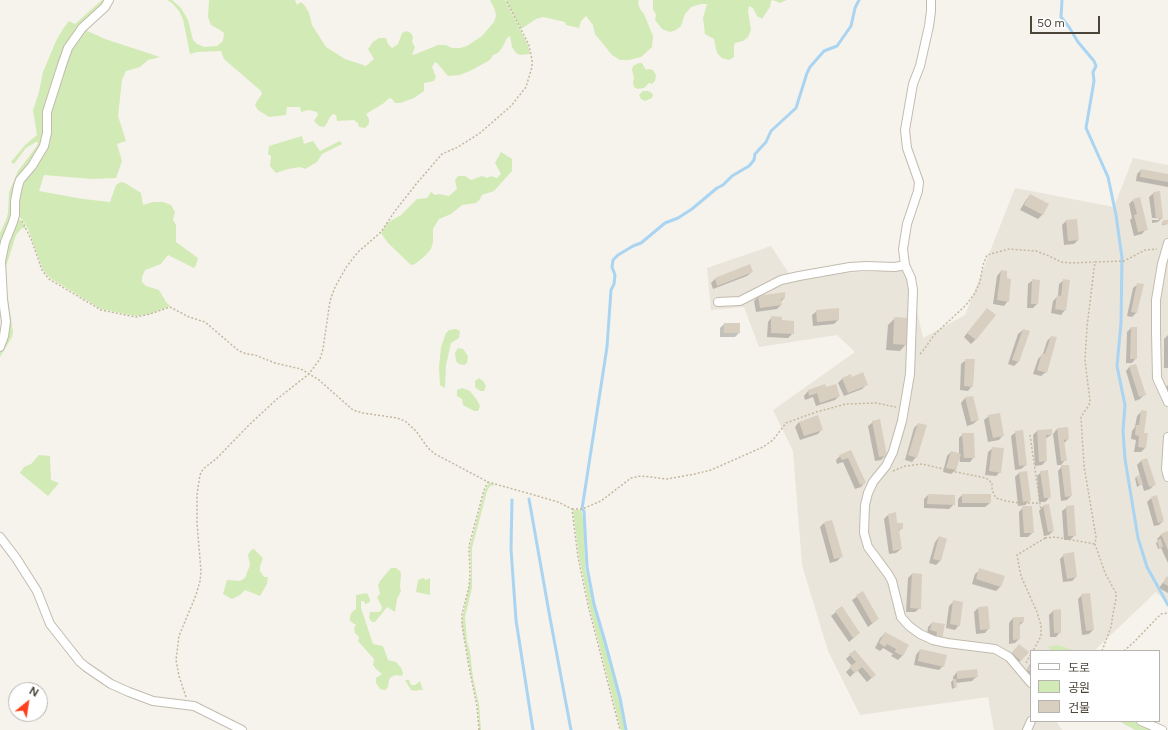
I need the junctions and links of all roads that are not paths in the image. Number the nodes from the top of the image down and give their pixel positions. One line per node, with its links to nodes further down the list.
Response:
1 (109, 0): 6 (street)
2 (930, 0): 4 (street)
3 (1167, 245): 7 (street)
4 (905, 265): 5 (street); 11 (street)
5 (718, 302)
6 (0, 347)
7 (1168, 402)
8 (1168, 438): 9 (street)
9 (1168, 477)
10 (0, 537): 13 (street)
11 (1030, 682)
12 (1144, 722): 14 (street)
13 (242, 730)
14 (1162, 730)

